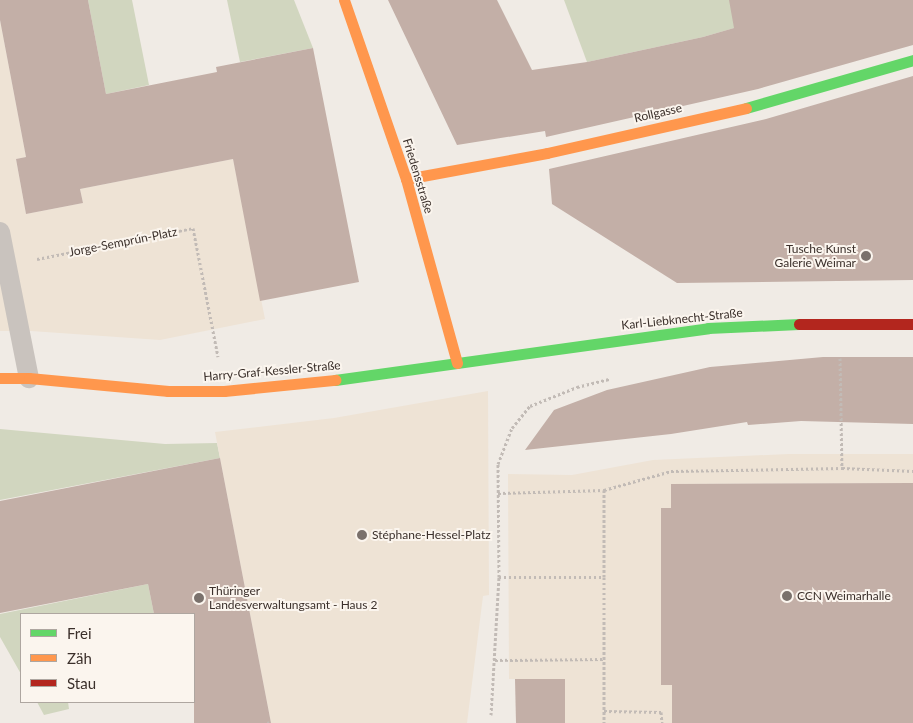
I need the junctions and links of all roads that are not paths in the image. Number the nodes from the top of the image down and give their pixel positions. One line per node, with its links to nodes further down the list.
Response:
1 (344, 0): 3 (street, Friedensstraße)
2 (913, 60): 3 (street, Rollgasse)
3 (406, 180): 6 (street, Friedensstraße)
4 (0, 232): 8 (lane)
5 (913, 324): 6 (street, Karl-Liebknecht-Straße)
6 (457, 363): 8 (street, Harry-Graf-Kessler-Straße)
7 (0, 378): 8 (street, Harry-Graf-Kessler-Straße)
8 (29, 378)

